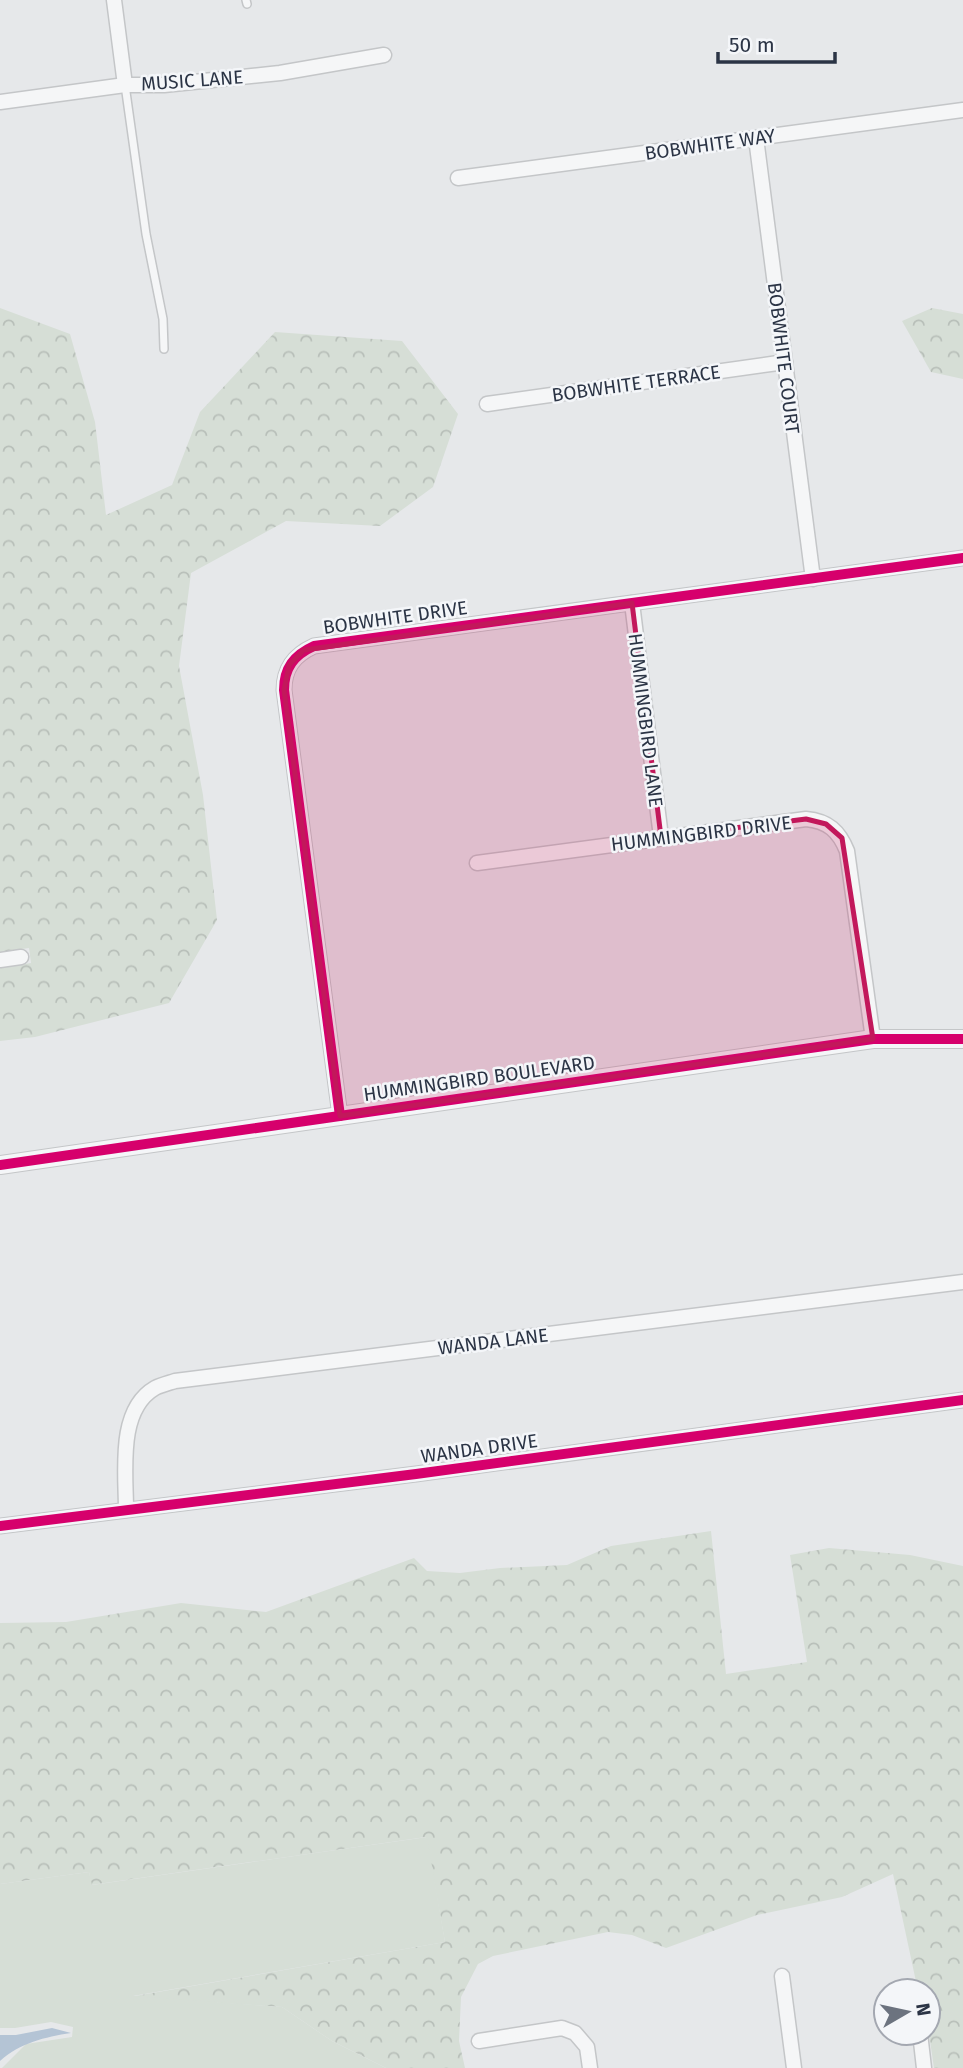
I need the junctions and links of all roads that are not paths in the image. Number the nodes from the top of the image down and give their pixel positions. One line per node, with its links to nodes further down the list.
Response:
1 (114, 0): 3 (street)
2 (384, 55): 3 (street, MUSIC LANE)
3 (125, 85): 4 (street, MUSIC LANE); 8 (lane)
4 (0, 102)
5 (963, 110): 6 (street, BOBWHITE WAY)
6 (756, 138): 7 (street, BOBWHITE WAY); 9 (street, BOBWHITE COURT)
7 (458, 178)
8 (164, 349)
9 (785, 362): 10 (street, BOBWHITE TERRACE); 12 (street, BOBWHITE COURT)
10 (486, 404)
11 (963, 558): 12 (street, BOBWHITE DRIVE)
12 (813, 579): 13 (street, BOBWHITE DRIVE)
13 (632, 603): 14 (street, HUMMINGBIRD LANE); 20 (street, BOBWHITE DRIVE)
14 (661, 837): 15 (street, HUMMINGBIRD DRIVE); 18 (street, HUMMINGBIRD DRIVE)
15 (477, 863)
16 (21, 957): 17 (street)
17 (0, 960)
18 (873, 1039): 19 (street, HUMMINGBIRD BOULEVARD); 20 (street, HUMMINGBIRD BOULEVARD)
19 (963, 1039)
20 (340, 1116): 21 (street, HUMMINGBIRD BOULEVARD)
21 (0, 1165)
22 (963, 1282): 24 (street, WANDA LANE)
23 (963, 1400): 24 (street, WANDA DRIVE)
24 (126, 1510): 25 (street, WANDA DRIVE)
25 (0, 1526)
26 (782, 1976): 30 (street)
27 (479, 2041): 29 (street)
28 (922, 2047): 31 (street)
29 (590, 2068)
30 (794, 2068)
31 (924, 2068)

